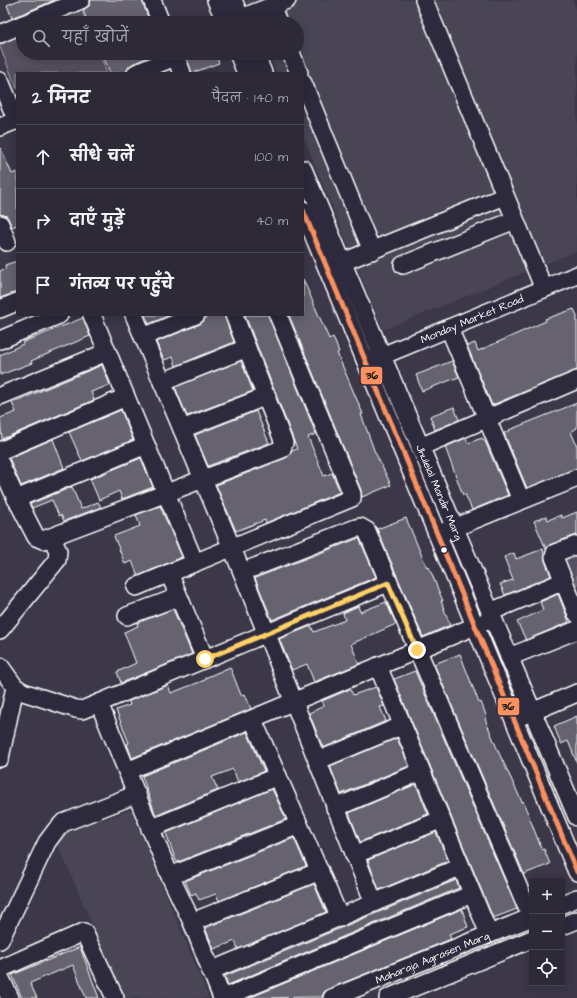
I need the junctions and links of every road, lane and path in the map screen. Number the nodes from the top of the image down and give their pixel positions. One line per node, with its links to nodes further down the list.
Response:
1 (81, 0): 7 (street)
2 (152, 0): 8 (street)
3 (216, 0): 9 (street)
4 (233, 0): 10 (street)
5 (424, 0): 31 (street)
6 (279, 3): 11 (street); 12 (street)
7 (43, 16)
8 (158, 16)
9 (231, 16)
10 (235, 16)
11 (248, 16)
12 (278, 16)
13 (16, 27): 14 (street)
14 (0, 34)
15 (163, 60): 20 (street)
16 (176, 60): 21 (street)
17 (241, 60): 22 (street)
18 (258, 60): 23 (street)
19 (294, 60): 24 (street)
20 (138, 72)
21 (182, 72)
22 (246, 72)
23 (263, 72)
24 (299, 72)
25 (0, 80): 27 (street)
26 (304, 85): 36 (street)
27 (16, 119)
28 (16, 121): 29 (street)
29 (0, 127)
30 (304, 171): 37 (street, Jhulelal Mandir Marg)
31 (505, 196): 33 (street); 36 (street)
32 (304, 212): 54 (street, Jhulelal Mandir Marg)
33 (515, 220): 38 (street); 40 (street)
34 (0, 224): 35 (street)
35 (8, 242)
36 (372, 251): 37 (street)
37 (343, 262): 54 (street, Jhulelal Mandir Marg)
38 (403, 265)
39 (577, 275): 40 (street, Monday Market Road)
40 (544, 289): 49 (street, Monday Market Road)
41 (16, 302): 42 (street)
42 (0, 309)
43 (57, 316): 51 (street)
44 (92, 316): 53 (street)
45 (134, 316): 50 (street)
46 (194, 316): 50 (street)
47 (234, 316): 52 (street)
48 (278, 316): 75 (street)
49 (449, 328): 54 (street, Monday Market Road); 60 (street)
50 (143, 337): 56 (street)
51 (0, 340)
52 (247, 348): 56 (street); 58 (street)
53 (107, 352): 57 (street); 59 (street)
54 (374, 358): 63 (street, Jhulelal Mandir Marg); 72 (street, Jhulelal Mandir Marg)
55 (577, 380): 60 (street)
56 (162, 382): 61 (street)
57 (0, 396)
58 (267, 396): 61 (street); 67 (street)
59 (126, 397): 62 (street); 64 (street)
60 (487, 418): 63 (street); 70 (street)
61 (182, 429): 67 (street)
62 (146, 445): 68 (street); 69 (street)
63 (420, 447): 71 (street, Jhulelal Mandir Marg)
64 (0, 451)
65 (0, 463): 69 (street)
66 (577, 478): 70 (street)
67 (203, 479): 68 (street); 75 (street)
68 (166, 493): 73 (street); 76 (street)
69 (16, 499): 73 (street)
70 (522, 500): 71 (street)
71 (454, 528): 72 (street); 84 (street, Jhulelal Mandir Marg)
72 (438, 534): 86 (street, Jhulelal Mandir Marg)
73 (52, 538): 87 (street)
74 (577, 545): 79 (street)
75 (232, 548): 76 (street); 77 (street)
76 (195, 563): 78 (street)
77 (242, 572): 80 (street); 89 (street)
78 (169, 573): 81 (street); 82 (street)
79 (564, 581): 83 (street); 84 (street)
80 (388, 583): 89 (street); 90 (street)
81 (136, 587)
82 (178, 597): 85 (street); 92 (street)
83 (577, 614)
84 (491, 615): 86 (street); 91 (street, Jhulelal Mandir Marg)
85 (127, 616)
86 (476, 625): 90 (street); 100 (street, Jhulelal Mandir Marg)
87 (0, 630)
88 (577, 630): 91 (street)
89 (266, 634): 92 (street); 98 (street)
90 (417, 650): 94 (street); 124 (street)
91 (509, 657): 99 (street, Jhulelal Mandir Marg)
92 (205, 659): 97 (street)
93 (0, 666): 95 (street)
94 (378, 666): 98 (street); 102 (street)
95 (15, 687): 97 (street); 103 (street)
96 (577, 693): 99 (street)
97 (99, 703): 105 (street)
98 (293, 703): 101 (street); 104 (street)
99 (532, 712): 100 (street); 108 (street, Jhulelal Mandir Marg)
100 (515, 719): 118 (street, Jhulelal Mandir Marg)
101 (253, 720): 105 (street); 107 (street)
102 (402, 726): 104 (street); 106 (street)
103 (0, 758)
104 (317, 761): 110 (street)
105 (127, 771): 109 (street)
106 (420, 772): 110 (street); 112 (street)
107 (278, 776): 113 (street); 114 (street)
108 (572, 791): 111 (street, Jhulelal Mandir Marg)
109 (137, 794): 114 (street); 131 (street)
110 (335, 808): 115 (street)
111 (577, 817)
112 (440, 820): 115 (street); 116 (street)
113 (300, 825): 117 (street); 119 (street)
114 (150, 829): 119 (street)
115 (354, 855): 122 (street)
116 (460, 868): 120 (street); 122 (street)
117 (320, 871): 125 (street); 128 (street)
118 (577, 872)
119 (170, 876): 128 (street)
120 (472, 894): 130 (street); 140 (street)
121 (577, 898): 123 (street)
122 (374, 903): 125 (street)
123 (565, 903)
124 (530, 914)
125 (340, 918): 134 (street)
126 (529, 918): 130 (street, Maharaja Agrasen Marg)
127 (577, 920): 129 (street)
128 (192, 922): 134 (street)
129 (565, 925)
130 (489, 934): 135 (street, Maharaja Agrasen Marg)
131 (0, 940)
132 (529, 940): 137 (street, Maharaja Agrasen Marg)
133 (0, 969): 139 (street)
134 (210, 971): 140 (street)
135 (392, 974): 137 (street); 141 (street, Maharaja Agrasen Marg)
136 (0, 977): 138 (street)
137 (394, 996)
138 (10, 998)
139 (116, 998)
140 (222, 998)
141 (332, 998)

